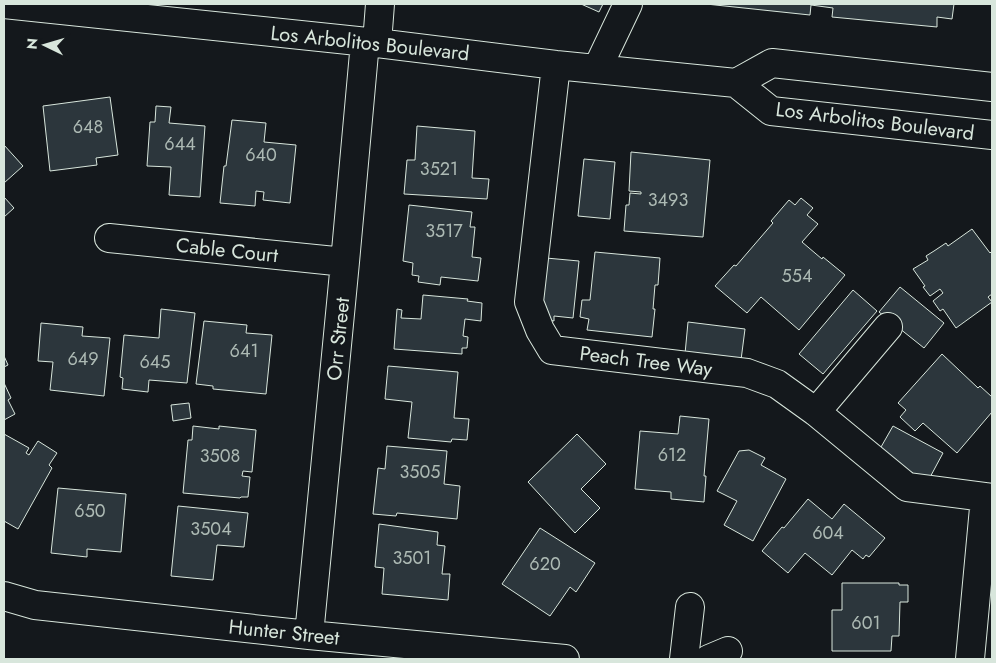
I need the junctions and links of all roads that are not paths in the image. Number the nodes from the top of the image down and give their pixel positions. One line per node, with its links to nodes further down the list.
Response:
1 (4, 4): 4 (street, Los Arbolitos Boulevard)
2 (380, 4): 4 (street, Orr Street)
3 (628, 4): 6 (street)
4 (371, 43): 5 (street, Los Arbolitos Boulevard); 11 (street, Orr Street)
5 (556, 65): 6 (street, Los Arbolitos Boulevard); 13 (street, Peach Tree Way)
6 (597, 69): 7 (street, Los Arbolitos Boulevard)
7 (736, 83): 8 (street); 9 (street, Los Arbolitos Boulevard)
8 (992, 83)
9 (992, 135)
10 (109, 238): 11 (street, Cable Court)
11 (345, 262): 17 (street, Orr Street)
12 (888, 327): 13 (street)
13 (816, 412): 14 (street, Peach Tree Way)
14 (989, 497): 20 (street)
15 (4, 596): 17 (street, Hunter Street)
16 (690, 607): 19 (street)
17 (309, 635): 18 (street, Hunter Street)
18 (565, 659)
19 (684, 659)
20 (970, 659)

